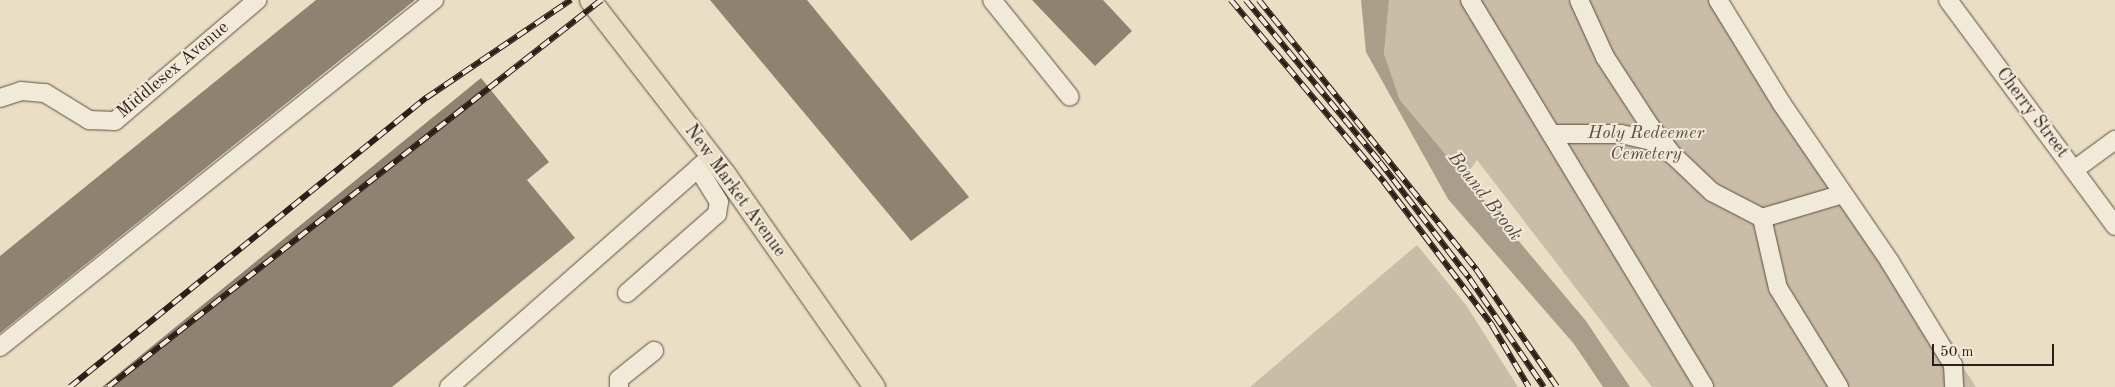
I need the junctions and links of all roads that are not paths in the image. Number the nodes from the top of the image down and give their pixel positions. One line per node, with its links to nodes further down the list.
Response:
1 (257, 0): 10 (street, Middlesex Avenue)
2 (434, 0): 20 (street)
3 (590, 0): 14 (main road, New Market Avenue)
4 (992, 0): 9 (street)
5 (1470, 0): 11 (street)
6 (1579, 0): 13 (street)
7 (1718, 0): 16 (street)
8 (1948, 0): 15 (street, Cherry Street)
9 (1070, 97)
10 (0, 98)
11 (1551, 134): 13 (street); 25 (street)
12 (2115, 140): 15 (street)
13 (1665, 144): 17 (street)
14 (705, 162): 19 (street); 22 (street); 24 (main road, New Market Avenue)
15 (2074, 170): 18 (street, Cherry Street)
16 (1843, 194): 17 (street); 27 (street)
17 (1762, 218): 26 (street)
18 (2115, 226)
19 (627, 293)
20 (0, 347)
21 (654, 351): 23 (street)
22 (449, 387)
23 (619, 387)
24 (874, 387)
25 (1704, 387)
26 (1839, 387)
27 (1954, 387)

